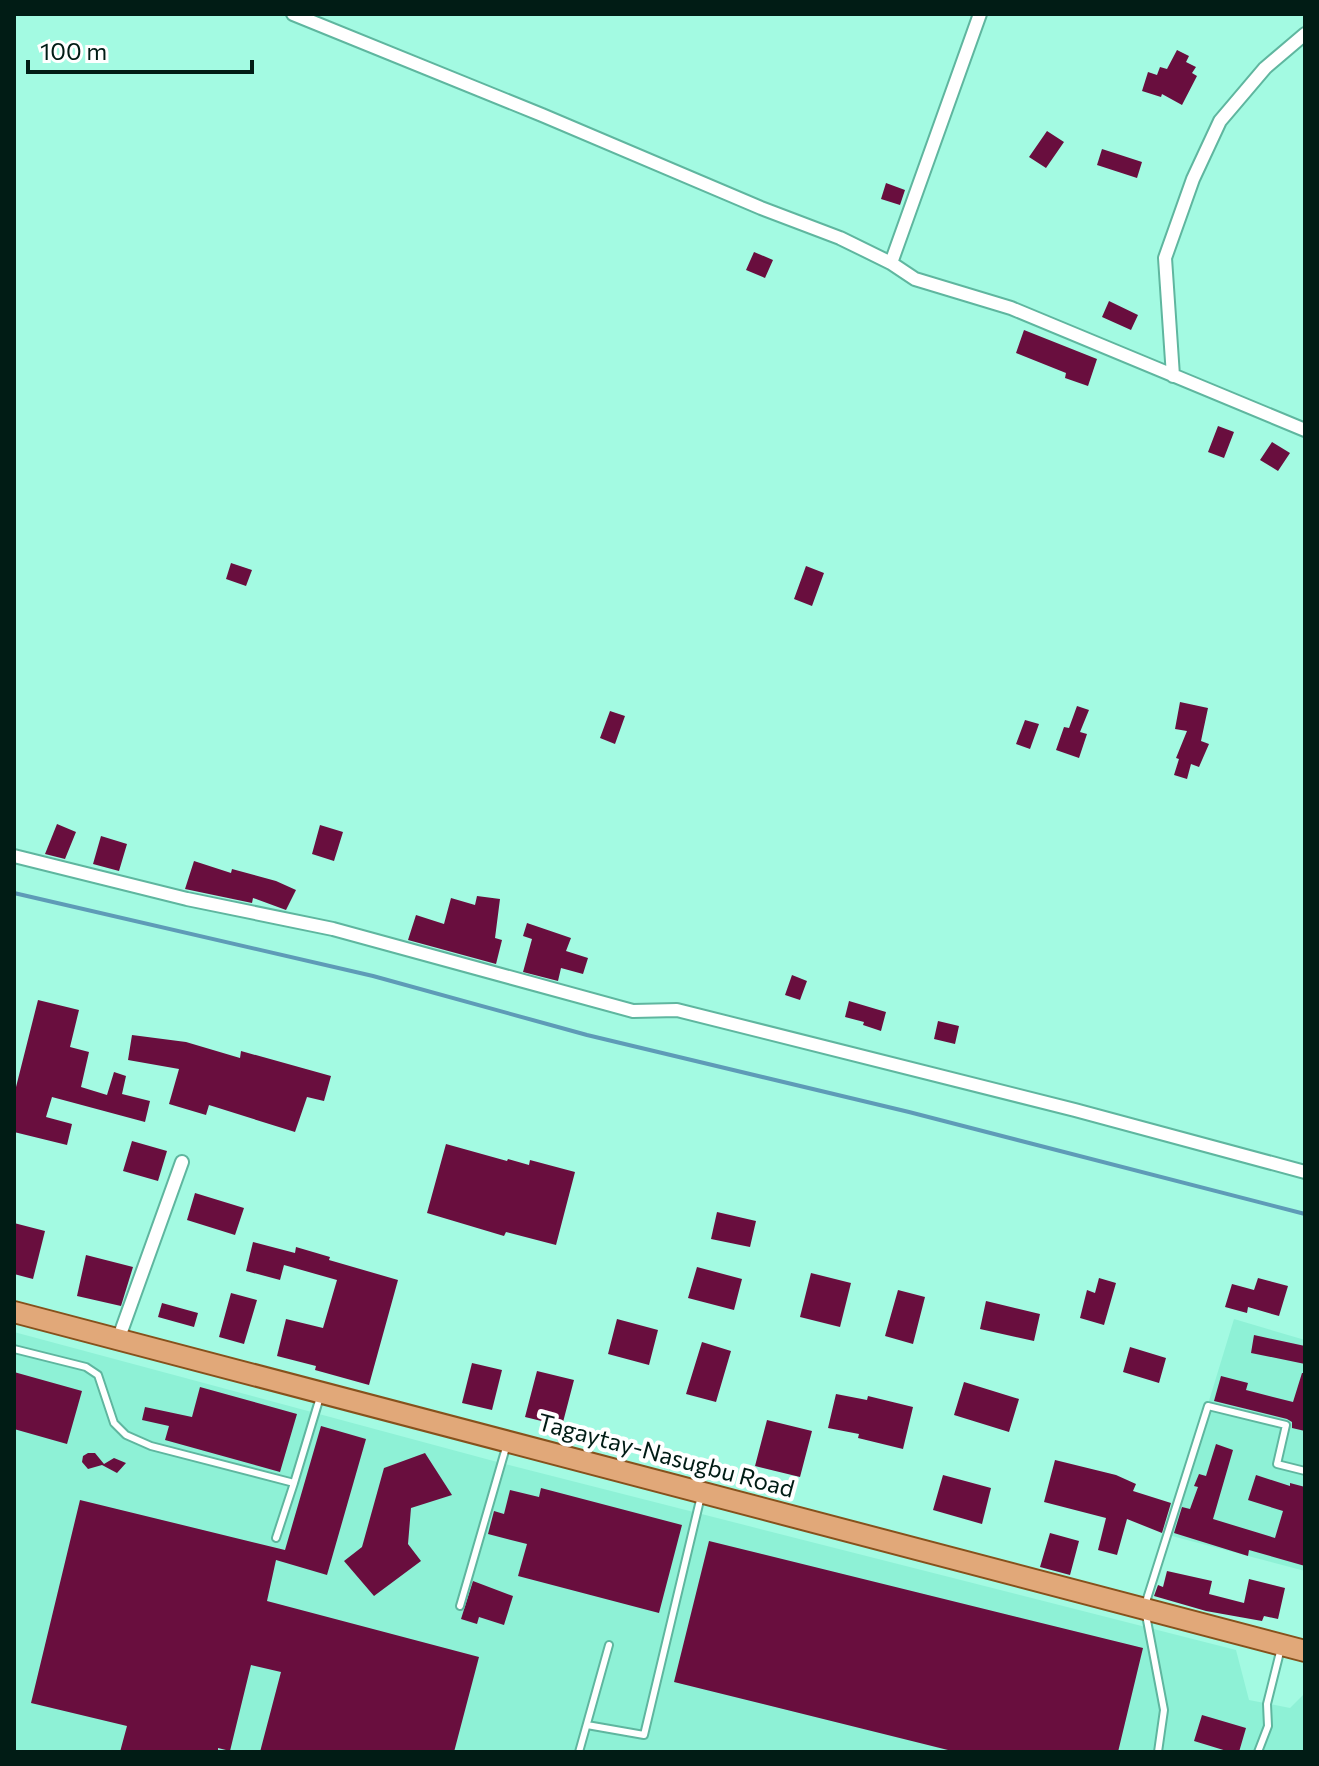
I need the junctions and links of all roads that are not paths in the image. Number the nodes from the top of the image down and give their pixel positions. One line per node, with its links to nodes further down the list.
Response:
1 (293, 14): 4 (street)
2 (980, 14): 4 (street)
3 (1305, 34): 5 (street)
4 (891, 263): 5 (street)
5 (1173, 376): 6 (street)
6 (1305, 430)
7 (14, 856): 9 (street)
8 (182, 1162): 11 (street)
9 (1305, 1172)
10 (14, 1312): 11 (main road, Tagaytay-Nasugbu Road)
11 (118, 1340): 13 (main road, Tagaytay-Nasugbu Road)
12 (14, 1349): 16 (lane)
13 (321, 1393): 14 (main road, Tagaytay-Nasugbu Road); 16 (lane)
14 (508, 1441): 17 (main road, Tagaytay-Nasugbu Road); 19 (lane)
15 (1305, 1471): 20 (lane)
16 (294, 1483): 18 (lane)
17 (701, 1492): 20 (main road, Tagaytay-Nasugbu Road); 24 (lane)
18 (276, 1538)
19 (460, 1606)
20 (1144, 1608): 22 (main road, Tagaytay-Nasugbu Road); 26 (lane)
21 (609, 1645): 24 (lane)
22 (1282, 1645): 23 (main road, Tagaytay-Nasugbu Road); 27 (lane)
23 (1305, 1651)
24 (587, 1725): 25 (lane)
25 (579, 1752)
26 (1158, 1752)
27 (1258, 1752)

